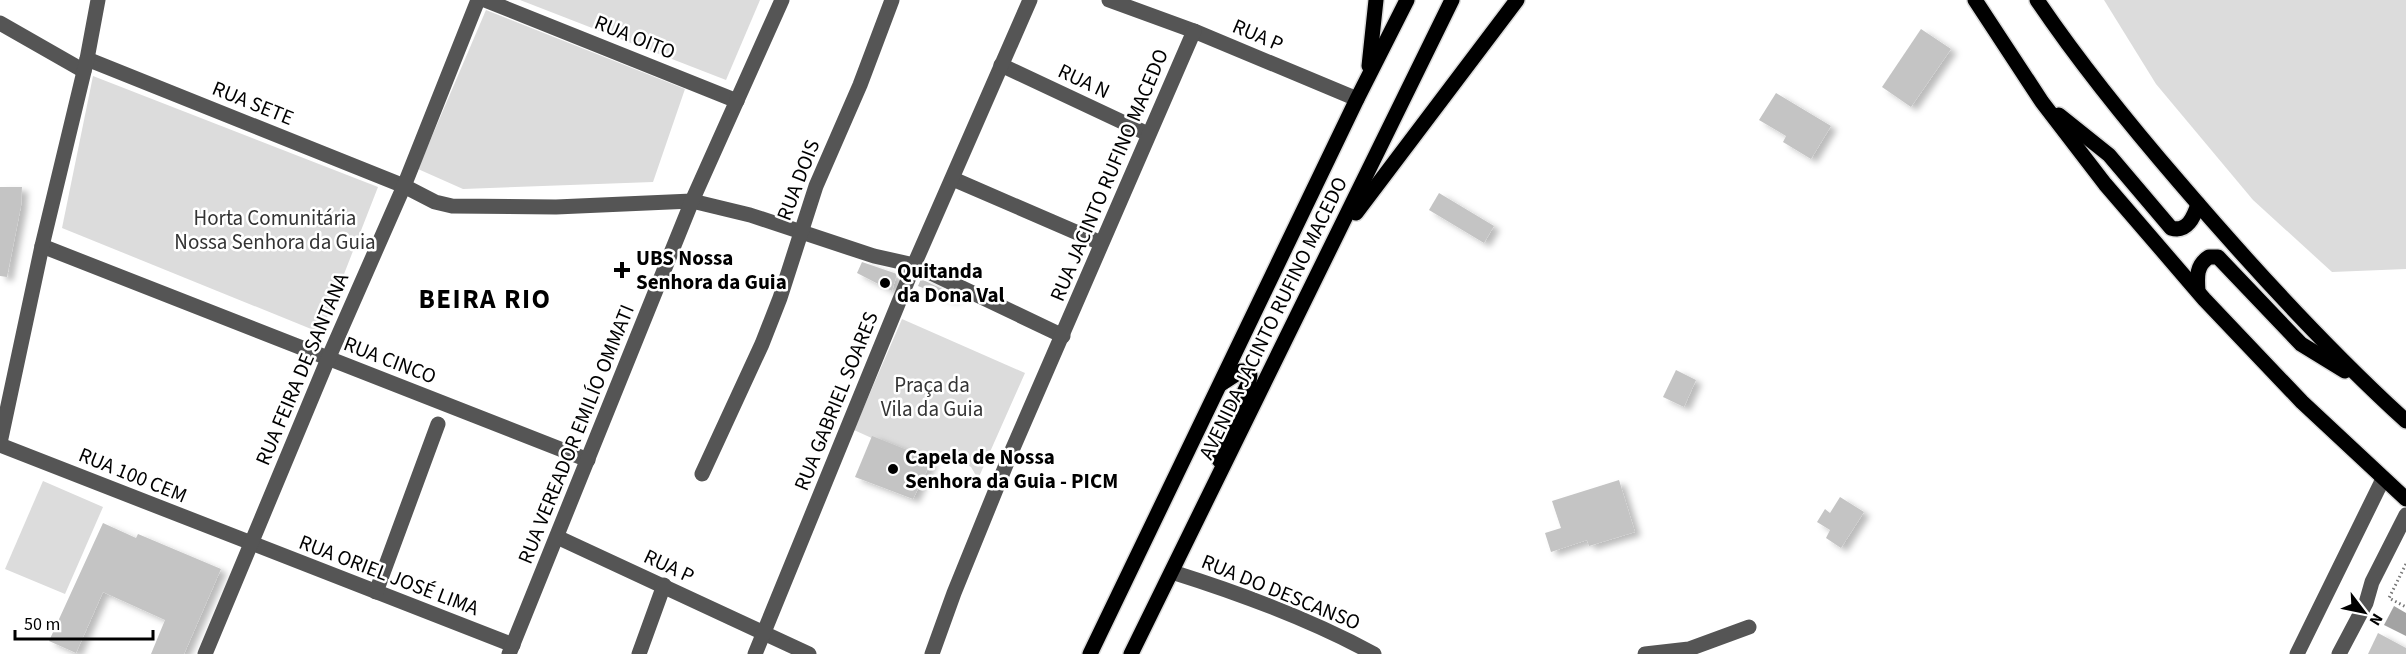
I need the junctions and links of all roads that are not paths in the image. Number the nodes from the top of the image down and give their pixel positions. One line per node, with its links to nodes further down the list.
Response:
1 (98, 0): 16 (street)
2 (478, 0): 24 (street, RUA FEIRA DE SANTANA)
3 (485, 0): 20 (street, RUA OITO)
4 (782, 0): 20 (street, RUA VEREADOR EMILÍO OMMATI)
5 (892, 0): 27 (street, RUA DOIS)
6 (1030, 0): 17 (street, RUA GABRIEL SOARES)
7 (1109, 0): 15 (street, RUA P)
8 (1376, 0): 18 (main road)
9 (1407, 0): 18 (main road, AVENIDA JACINTO RUFINO MACEDO)
10 (1452, 0): 28 (main road, AVENIDA JACINTO RUFINO MACEDO)
11 (1517, 0): 28 (main road)
12 (1973, 0): 21 (main road)
13 (2037, 0): 26 (main road)
14 (0, 23): 16 (street, RUA SETE)
15 (1194, 31): 19 (street, RUA P); 22 (street, RUA JACINTO RUFINO MACEDO)
16 (86, 65): 24 (street, RUA SETE); 30 (street)
17 (1001, 65): 22 (street, RUA N); 23 (street, RUA GABRIEL SOARES)
18 (1368, 76): 19 (main road, AVENIDA JACINTO RUFINO MACEDO)
19 (1357, 99): 36 (main road, AVENIDA JACINTO RUFINO MACEDO)
20 (737, 100): 25 (street, RUA VEREADOR EMILÍO OMMATI)
21 (2042, 102): 26 (main road); 32 (main road)
22 (1148, 134): 29 (street, RUA JACINTO RUFINO MACEDO)
23 (953, 179): 29 (street); 31 (street, RUA GABRIEL SOARES)
24 (404, 186): 25 (street, RUA JACINTO RUFINO MACEDO); 34 (street, RUA FEIRA DE SANTANA)
25 (692, 201): 27 (street, RUA JACINTO RUFINO MACEDO); 40 (street, RUA VEREADOR EMILÍO OMMATI)
26 (2198, 204): 35 (main road)
27 (800, 231): 31 (street, RUA JACINTO RUFINO MACEDO); 41 (street, RUA DOIS)
28 (1336, 239): 43 (main road, AVENIDA JACINTO RUFINO MACEDO)
29 (1101, 243): 33 (street, RUA JACINTO RUFINO MACEDO)
30 (42, 246): 34 (street, RUA CINCO); 39 (street)
31 (914, 265): 33 (street, RUA JACINTO RUFINO MACEDO); 55 (street, RUA GABRIEL SOARES)
32 (2198, 291): 35 (main road); 42 (main road)
33 (1063, 336): 61 (street, RUA JACINTO RUFINO MACEDO)
34 (328, 359): 40 (street, RUA CINCO); 48 (street, RUA FEIRA DE SANTANA)
35 (2361, 380): 37 (main road)
36 (1220, 385): 43 (main road); 52 (main road, AVENIDA JACINTO RUFINO MACEDO)
37 (2406, 421)
38 (438, 424): 51 (street)
39 (0, 444): 48 (street, RUA 100 CEM)
40 (588, 460): 47 (street, RUA VEREADOR EMILÍO OMMATI)
41 (702, 474)
42 (2383, 480): 44 (main road); 67 (street)
43 (1210, 495): 49 (main road, AVENIDA JACINTO RUFINO MACEDO)
44 (2406, 499)
45 (2406, 515): 53 (street)
46 (2406, 535): 53 (street)
47 (556, 537): 50 (street, RUA P); 56 (street, RUA VEREADOR EMILÍO OMMATI)
48 (250, 544): 51 (street, RUA ORIEL JOSÉ LIMA); 57 (street, RUA FEIRA DE SANTANA)
49 (1172, 572): 64 (main road, AVENIDA JACINTO RUFINO MACEDO); 65 (street, RUA DO DESCANSO)
50 (664, 585): 55 (street, RUA P); 58 (street)
51 (376, 592): 56 (street, RUA ORIEL JOSÉ LIMA)
52 (1120, 594): 62 (main road, AVENIDA JACINTO RUFINO MACEDO); 63 (main road)
53 (2366, 603): 68 (street)
54 (1749, 627): 66 (street)
55 (763, 635): 59 (street, RUA GABRIEL SOARES); 60 (street)
56 (511, 650)
57 (205, 654)
58 (639, 654)
59 (755, 654)
60 (809, 654)
61 (932, 654)
62 (1090, 654)
63 (1098, 654)
64 (1131, 654)
65 (1374, 654)
66 (1645, 654)
67 (2297, 654)
68 (2339, 654)

